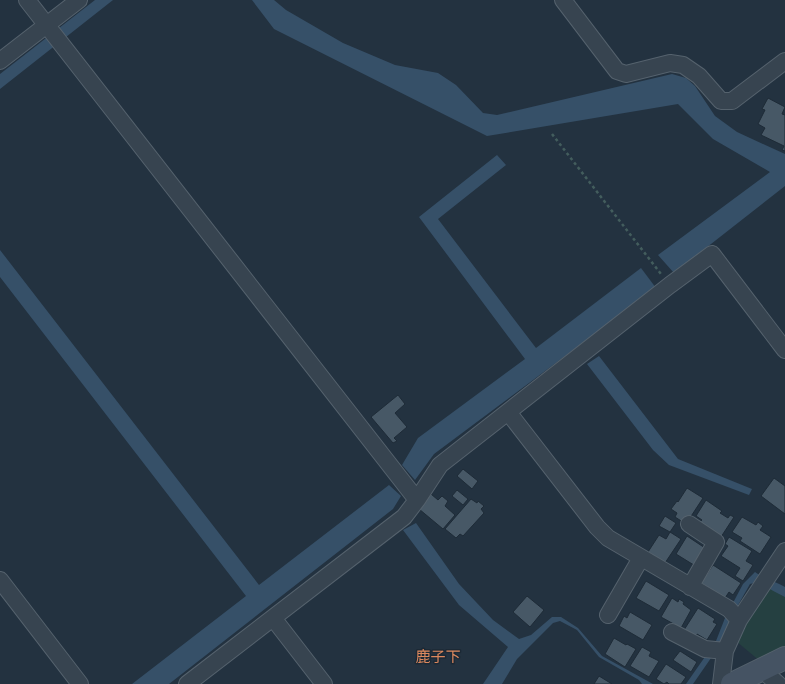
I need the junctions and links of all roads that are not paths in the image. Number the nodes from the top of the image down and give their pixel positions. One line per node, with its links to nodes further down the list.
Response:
1 (27, 0): 4 (street)
2 (79, 0): 4 (street)
3 (563, 0): 7 (street)
4 (48, 27): 5 (street); 6 (street); 10 (street)
5 (62, 45)
6 (0, 61)
7 (782, 68)
8 (785, 350): 9 (street)
9 (508, 412): 10 (street); 13 (street)
10 (417, 500): 18 (street)
11 (689, 524): 15 (street)
12 (785, 551): 17 (street)
13 (642, 558): 15 (street); 16 (street)
14 (0, 580): 23 (street)
15 (690, 587): 17 (street)
16 (608, 615)
17 (734, 615): 20 (street)
18 (273, 618): 24 (street); 25 (street)
19 (672, 632): 20 (street)
20 (717, 650): 26 (street)
21 (785, 658): 22 (main road)
22 (771, 676): 27 (main road)
23 (80, 684)
24 (187, 684)
25 (324, 684)
26 (721, 684)
27 (732, 684)

